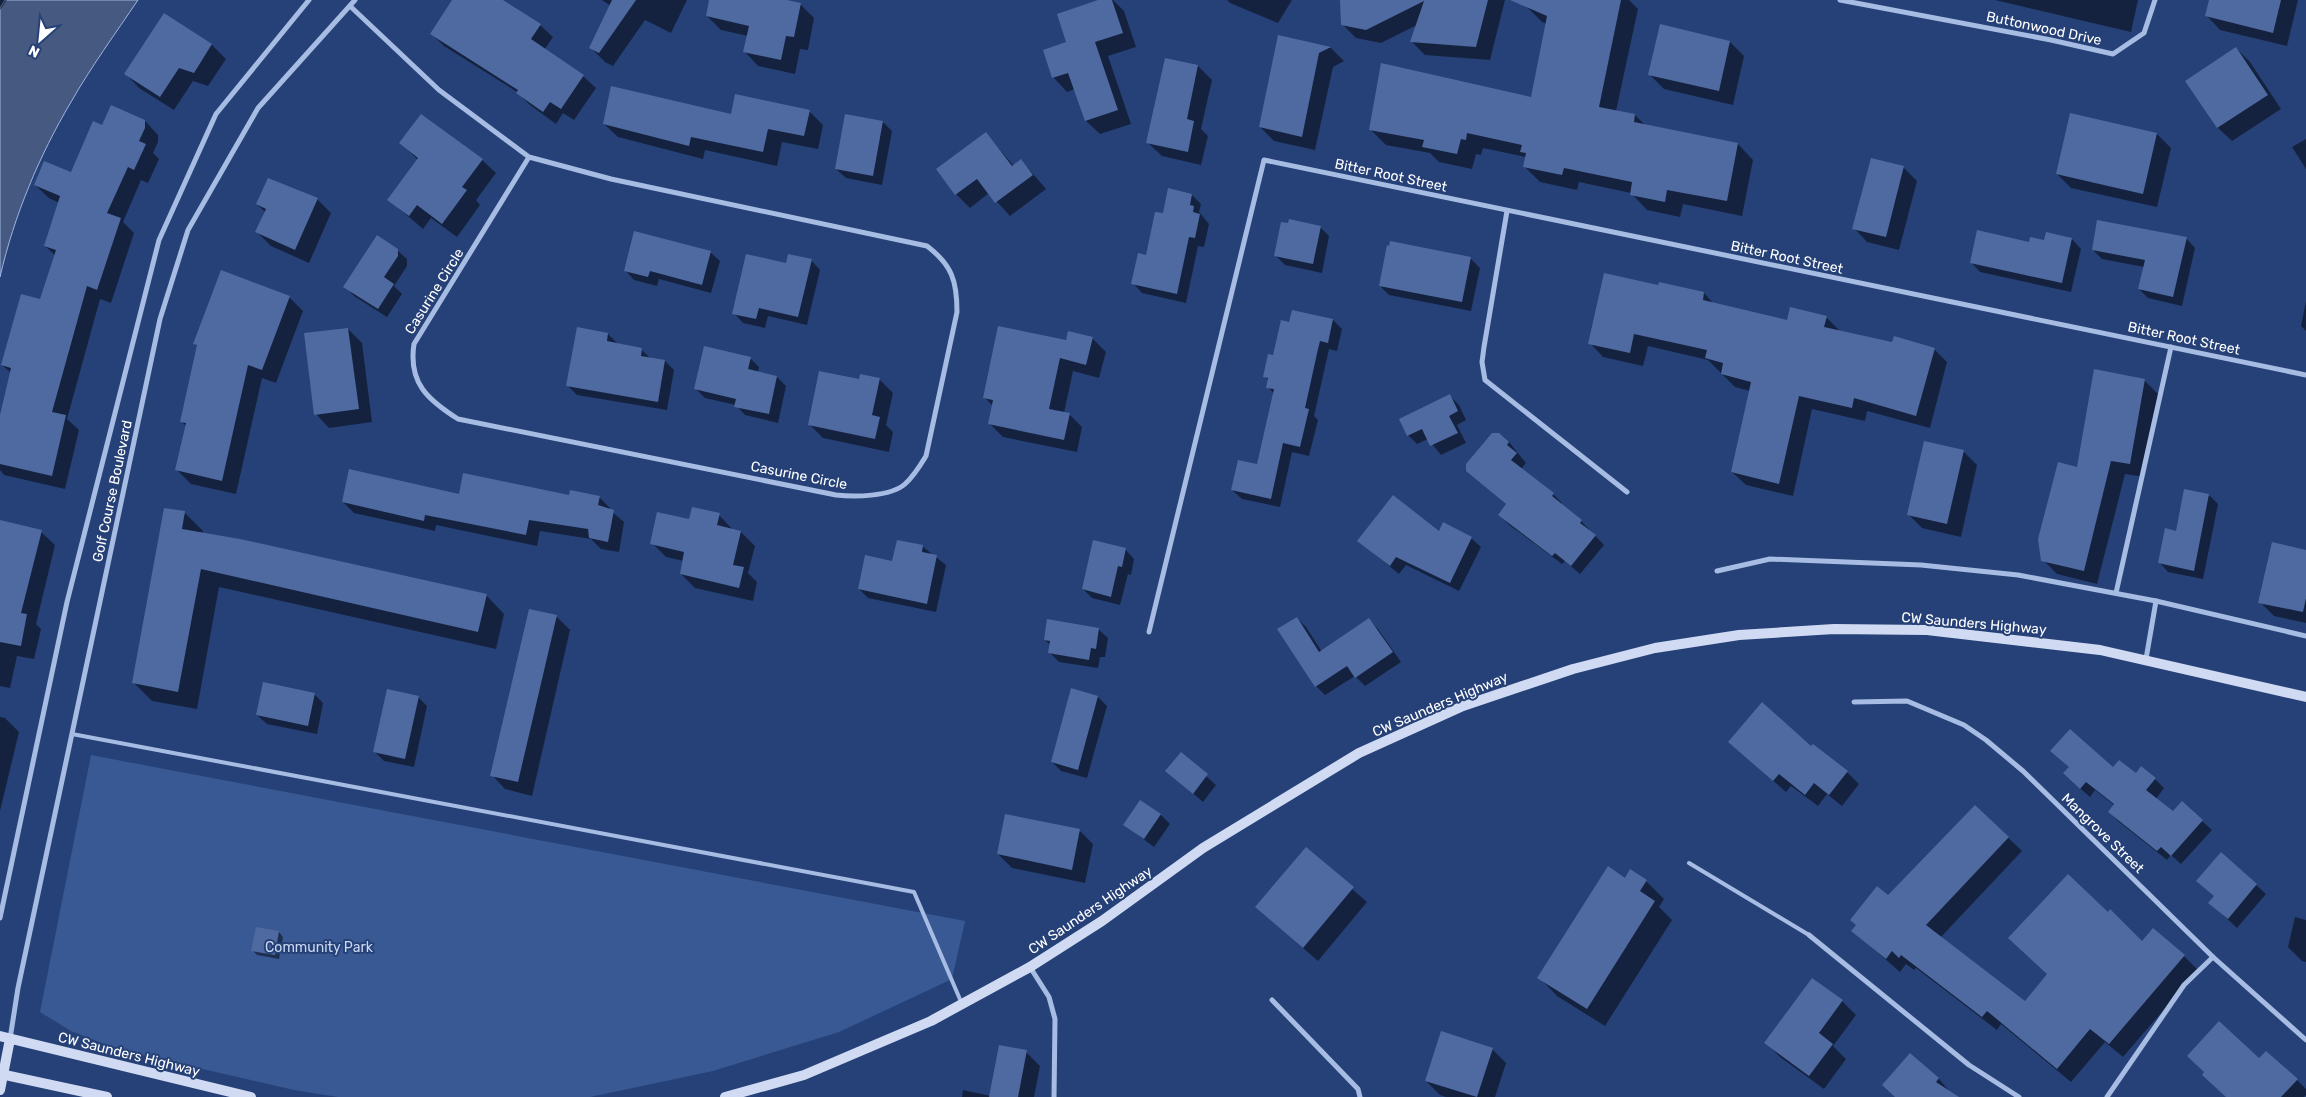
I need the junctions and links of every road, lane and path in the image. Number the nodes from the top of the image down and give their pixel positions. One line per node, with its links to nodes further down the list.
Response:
1 (309, 0): 21 (street, Golf Course Boulevard)
2 (355, 0): 5 (street, Golf Course Boulevard)
3 (1840, 0): 4 (street, Buttonwood Drive)
4 (2155, 0)
5 (350, 6): 6 (street, Casurine Circle); 19 (street, Golf Course Boulevard)
6 (529, 157): 6 (street, Casurine Circle)
7 (1508, 211): 8 (street, Bitter Root Street); 10 (street); 14 (street, Bitter Root Street)
8 (2171, 347): 9 (street, Bitter Root Street); 12 (street)
9 (2306, 375)
10 (1627, 492)
11 (1717, 571): 12 (street)
12 (2116, 593): 13 (street)
13 (2156, 601): 15 (street); 16 (street)
14 (1149, 632)
15 (2306, 636)
16 (2146, 659): 17 (main road, CW Saunders Highway); 24 (main road, CW Saunders Highway)
17 (2306, 697)
18 (1854, 702): 23 (street, Mangrove Street)
19 (72, 734): 26 (lane); 27 (street, Golf Course Boulevard)
20 (1689, 864): 22 (lane)
21 (0, 918)
22 (1809, 935): 36 (street)
23 (2213, 956): 28 (street, Mangrove Street); 37 (street)
24 (1030, 967): 26 (main road, CW Saunders Highway); 34 (street)
25 (1272, 1000): 35 (street)
26 (962, 1004): 33 (main road, CW Saunders Highway)
27 (5, 1038): 29 (main road); 32 (main road, CW Saunders Highway)
28 (2306, 1040)
29 (2, 1074): 30 (main road); 31 (main road)
30 (0, 1090)
31 (107, 1097)
32 (251, 1097)
33 (724, 1097)
34 (1054, 1097)
35 (1360, 1097)
36 (2019, 1097)
37 (2106, 1097)

